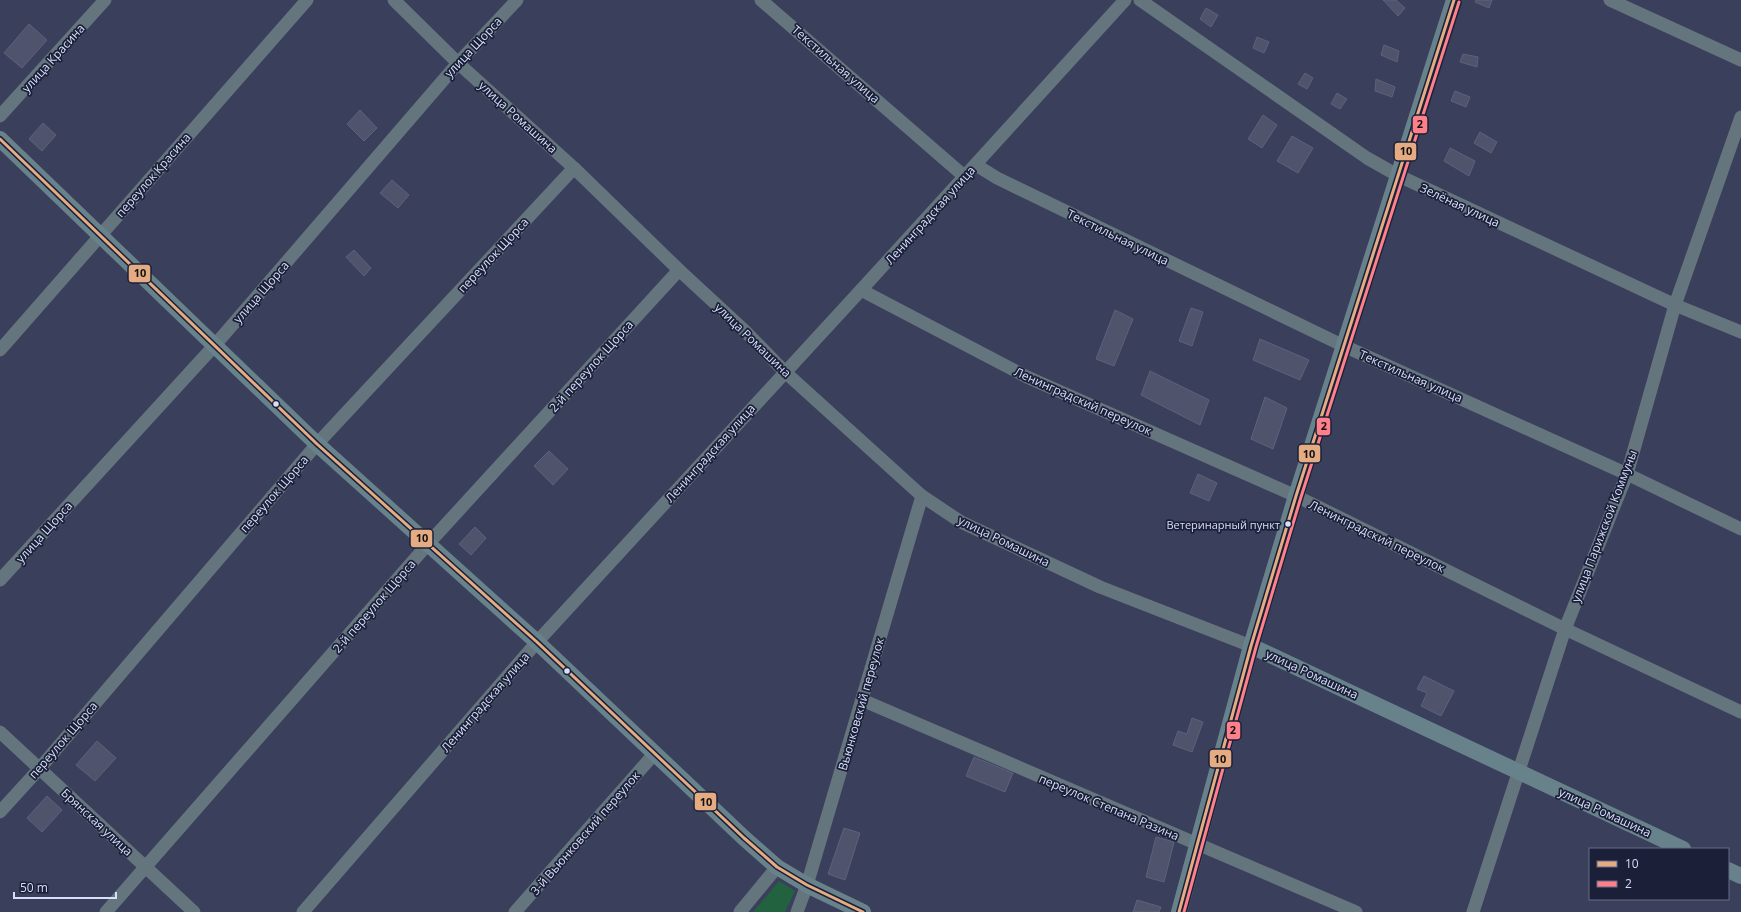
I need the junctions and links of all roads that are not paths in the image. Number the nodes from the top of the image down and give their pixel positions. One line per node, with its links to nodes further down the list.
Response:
1 (105, 0): 12 (street, улица Красина)
2 (307, 0): 19 (street, переулок Красина)
3 (394, 0): 11 (street, улица Ромашина)
4 (517, 0): 11 (street, улица Щорса)
5 (761, 0): 18 (street, Текстильная улица)
6 (1125, 0): 15 (street, Ленинградская улица)
7 (1140, 0): 17 (street, Зелёная улица)
8 (1454, 0): 17 (main road)
9 (1610, 0): 10 (street)
10 (1741, 60)
11 (458, 63): 16 (street, улица Ромашина); 24 (street, улица Щорса)
12 (0, 116)
13 (1741, 118): 22 (street, улица Парижской Коммуны)
14 (0, 139): 19 (main road)
15 (976, 165): 18 (street, Ленинградская улица); 25 (street, Текстильная улица)
16 (574, 168): 20 (street, улица Ромашина); 28 (street, переулок Щорса)
17 (1397, 175): 22 (street, Зелёная улица); 25 (main road)
18 (964, 176): 21 (street, Ленинградская улица)
19 (100, 236): 24 (main road); 26 (street, переулок Красина)
20 (679, 270): 27 (street, улица Ромашина); 33 (street, 2-й переулок Щорса)
21 (862, 290): 27 (street, Ленинградская улица); 31 (street, Ленинградский переулок)
22 (1675, 305): 23 (street, Зелёная улица); 29 (street, улица Парижской Коммуны)
23 (1741, 332)
24 (215, 345): 28 (main road); 34 (street, улица Щорса)
25 (1344, 346): 29 (street, Текстильная улица); 31 (main road)
26 (0, 350)
27 (785, 372): 30 (street, улица Ромашина); 36 (street, Ленинградская улица)
28 (317, 444): 33 (main road); 42 (street, переулок Щорса)
29 (1627, 474): 32 (street, Текстильная улица); 35 (street, улица Парижской Коммуны)
30 (922, 496): 37 (street, улица Ромашина); 38 (street, Вьюнковский переулок)
31 (1296, 496): 35 (street, Ленинградский переулок); 37 (main road)
32 (1741, 529)
33 (427, 545): 36 (main road); 47 (street, 2-й переулок Щорса)
34 (0, 580)
35 (1566, 629): 39 (street, Ленинградский переулок); 43 (street, улица Парижской Коммуны)
36 (537, 642): 41 (main road); 54 (street, Ленинградская улица)
37 (1251, 646): 43 (main road, улица Ромашина); 45 (main road)
38 (862, 700): 45 (street, переулок Степана Разина); 51 (street, Вьюнковский переулок)
39 (1741, 712)
40 (0, 732): 42 (street, Брянская улица)
41 (655, 754): 48 (main road); 55 (street, 3-й Вьюнковский переулок)
42 (40, 768): 44 (street, переулок Щорса); 47 (street, Брянская улица)
43 (1519, 772): 46 (main road, улица Ромашина); 61 (street, улица Парижской Коммуны)
44 (0, 812)
45 (1198, 845): 59 (main road); 60 (street, переулок Степана Разина)
46 (1681, 848)
47 (146, 867): 52 (street, 2-й переулок Щорса); 53 (street, Брянская улица)
48 (777, 867): 51 (main road); 56 (street)
49 (1729, 870): 50 (main road)
50 (1741, 876)
51 (807, 885): 57 (street, Вьюнковский переулок); 58 (main road)
52 (106, 912)
53 (194, 912)
54 (303, 912)
55 (515, 912)
56 (740, 912)
57 (797, 912)
58 (863, 912)
59 (1179, 912)
60 (1356, 912)
61 (1473, 912)

